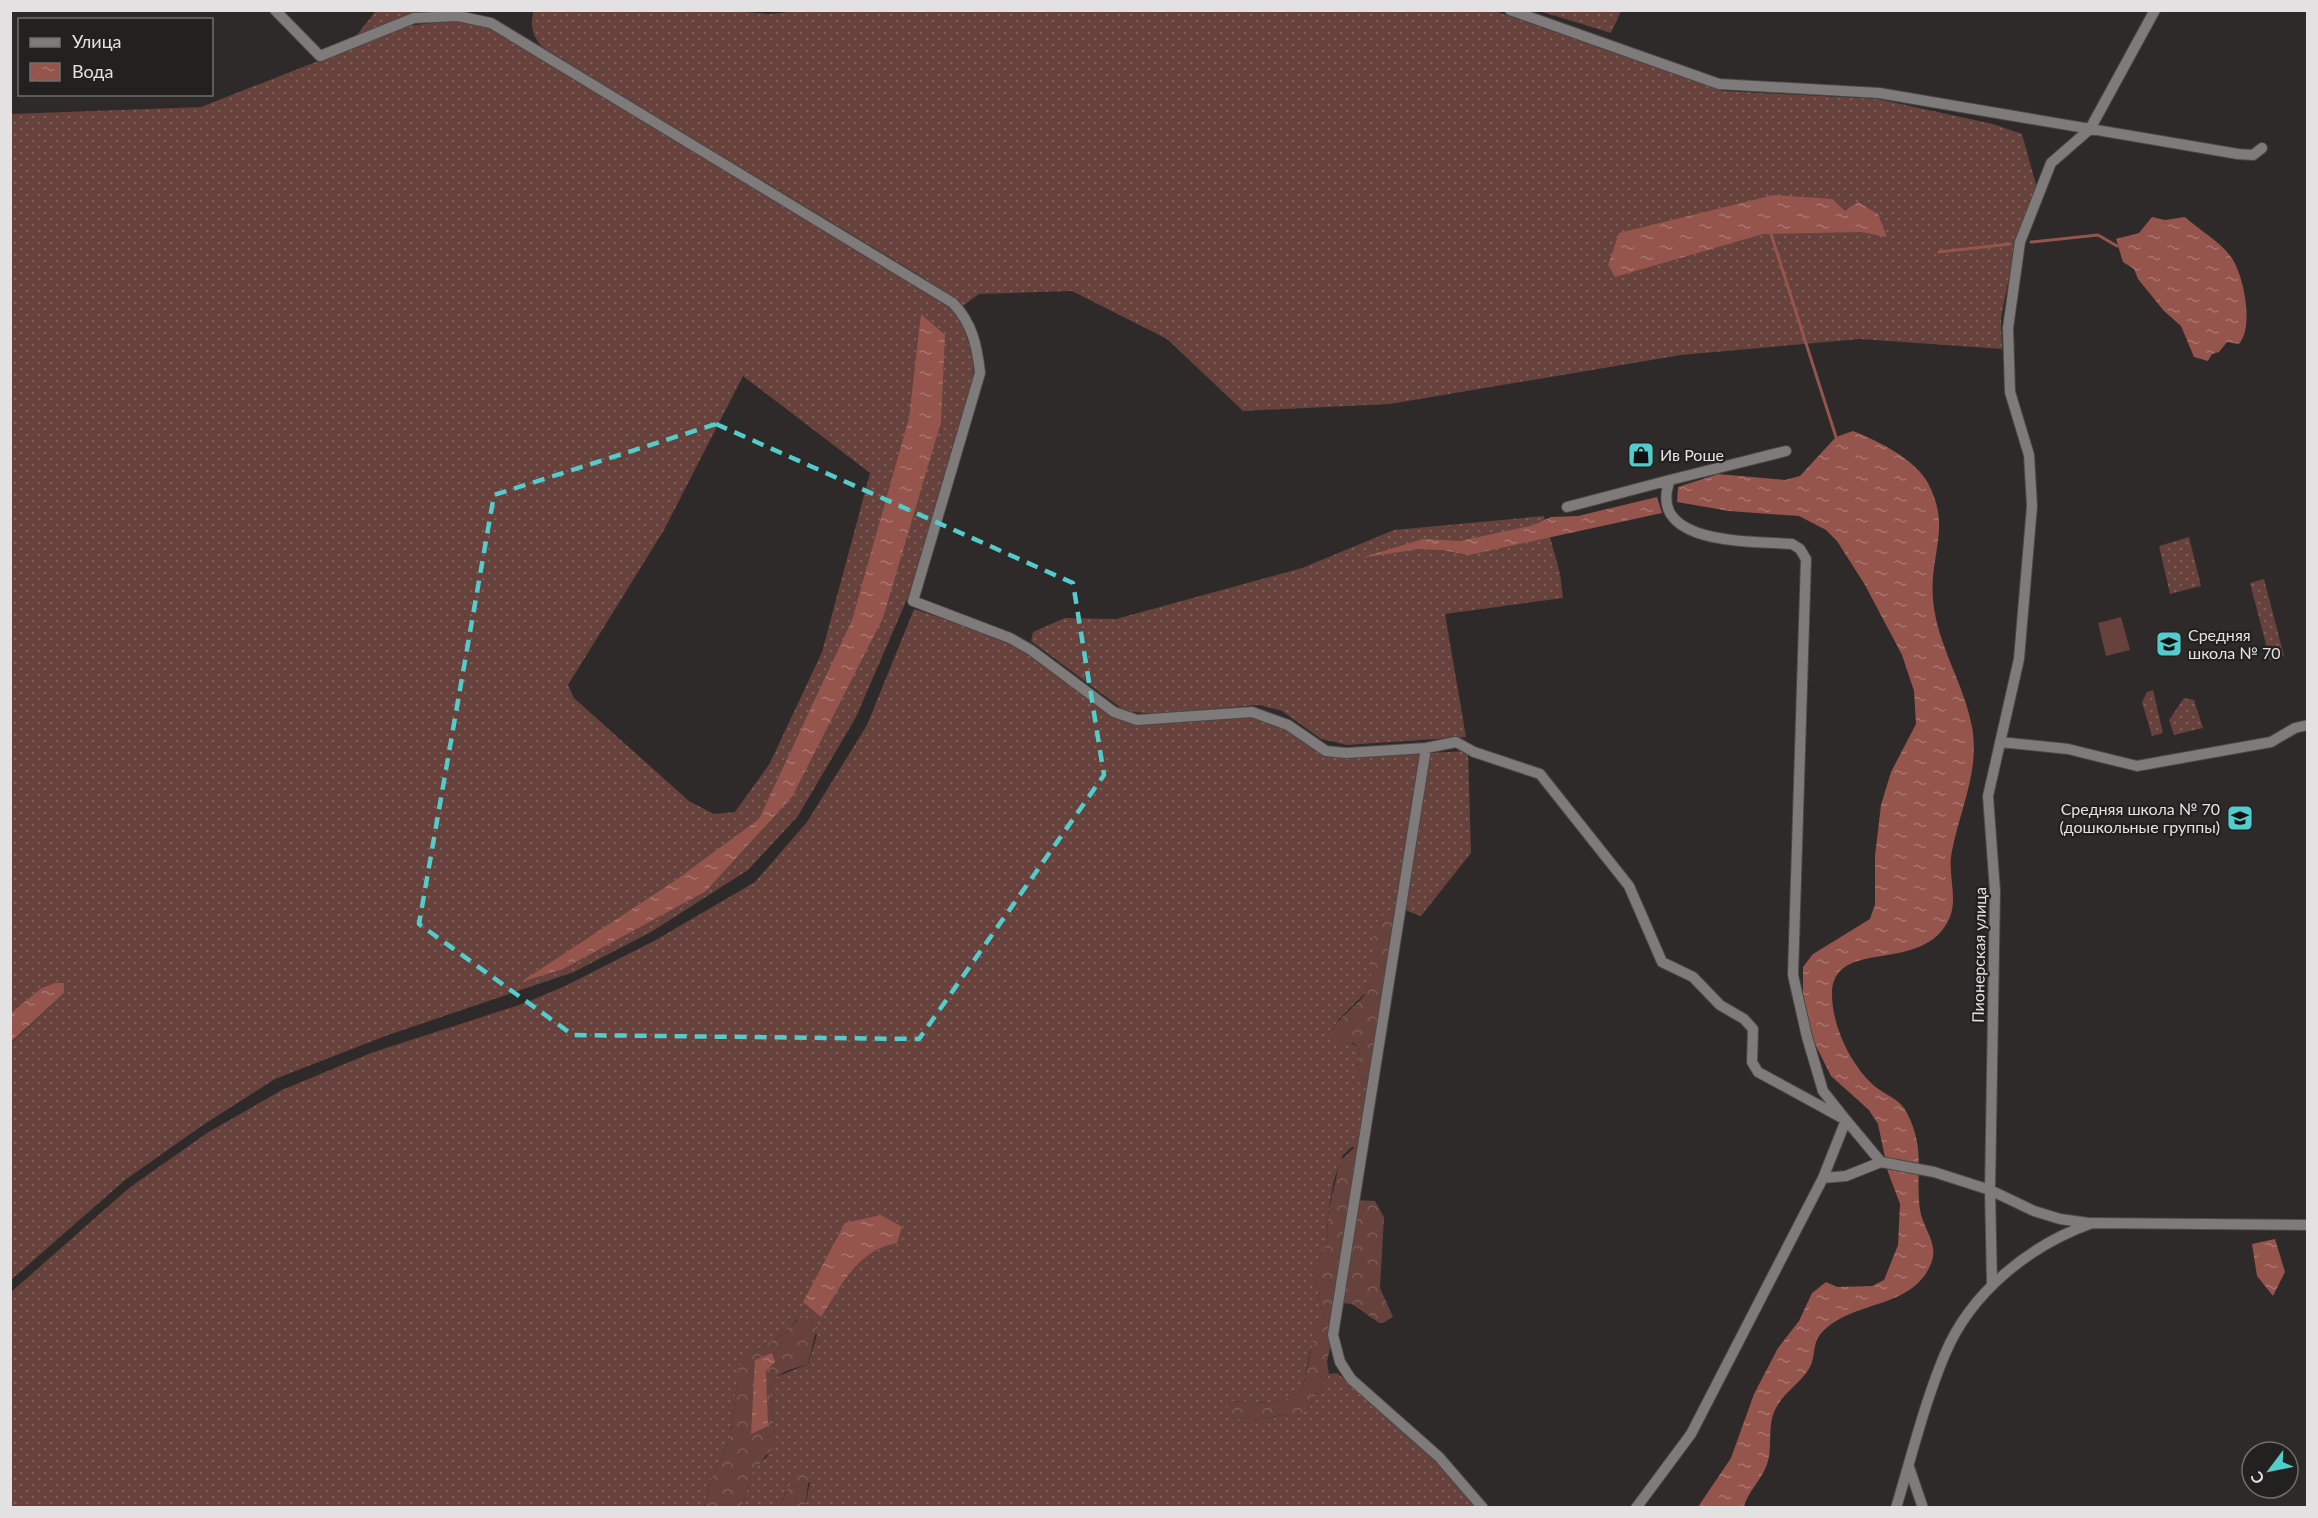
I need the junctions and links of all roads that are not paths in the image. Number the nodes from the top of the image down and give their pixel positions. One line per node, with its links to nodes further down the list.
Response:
1 (275, 10): 5 (street)
2 (475, 10): 5 (street)
3 (1510, 10): 6 (street)
4 (2155, 10): 6 (street)
5 (458, 16): 13 (street)
6 (2090, 129): 7 (street); 12 (street, Пионерская улица)
7 (2262, 148)
8 (1786, 451): 9 (street)
9 (1670, 480): 10 (street); 14 (street)
10 (1567, 507)
11 (2307, 725): 12 (street)
12 (2000, 742): 17 (street, Пионерская улица)
13 (1426, 748): 14 (street); 22 (street)
14 (1846, 1120): 15 (street); 16 (street)
15 (1881, 1162): 16 (street); 17 (street)
16 (1823, 1178): 23 (street)
17 (1990, 1190): 18 (street); 20 (street, Пионерская улица)
18 (2092, 1223): 19 (street); 20 (street)
19 (2307, 1225)
20 (1992, 1284): 21 (street)
21 (1908, 1467): 24 (street); 25 (street)
22 (1483, 1508)
23 (1636, 1508)
24 (1896, 1508)
25 (1923, 1508)

